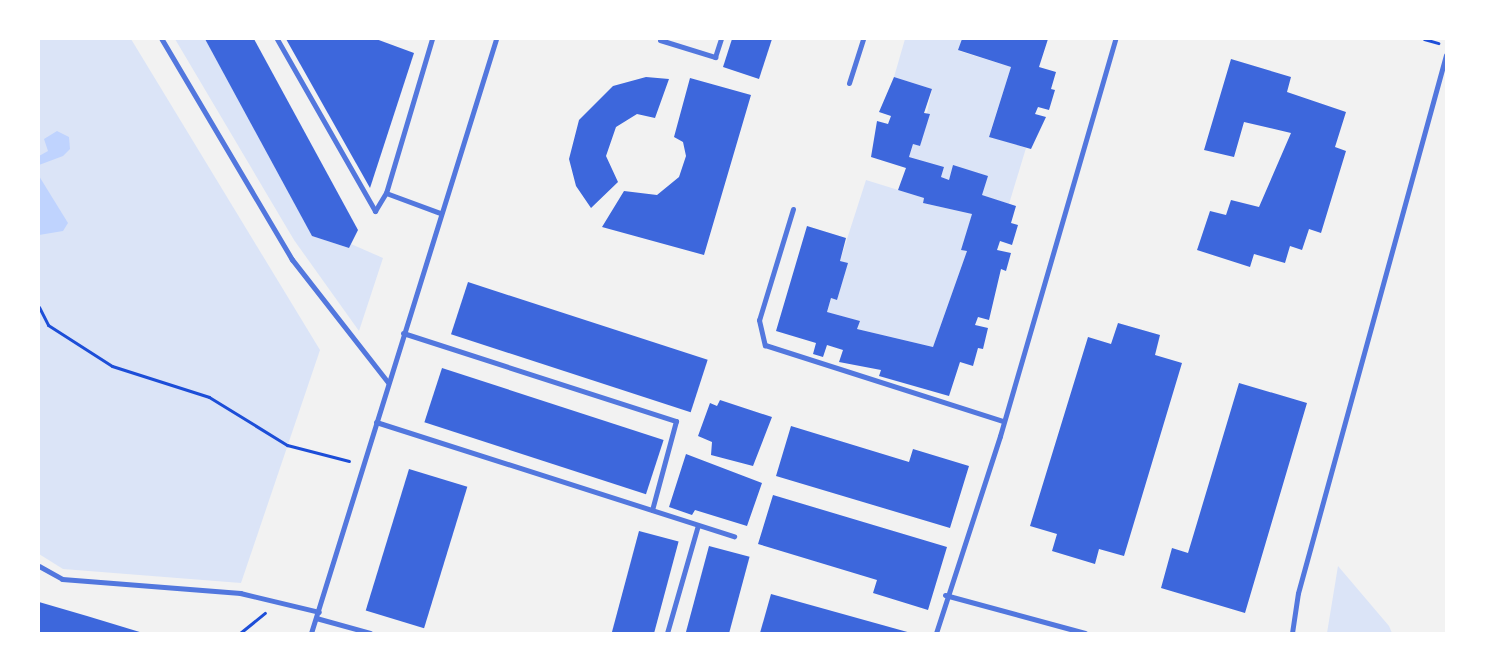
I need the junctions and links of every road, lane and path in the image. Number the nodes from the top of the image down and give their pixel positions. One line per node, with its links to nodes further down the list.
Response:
1 (162, 39): 18 (street)
2 (277, 39): 13 (street)
3 (432, 39): 13 (street)
4 (496, 39): 15 (street)
5 (721, 39): 9 (street)
6 (863, 39): 12 (street)
7 (1115, 39): 19 (street)
8 (1424, 39): 10 (path)
9 (660, 40)
10 (1446, 45)
11 (1446, 55): 36 (street)
12 (849, 83)
13 (386, 193): 15 (street)
14 (793, 209): 19 (street)
15 (440, 213): 17 (street)
16 (39, 307): 21 (path)
17 (404, 333): 18 (street); 22 (street)
18 (388, 382): 20 (street)
19 (1004, 421): 26 (street)
20 (376, 422): 21 (street); 22 (street)
21 (364, 464): 28 (street)
22 (652, 510): 23 (street)
23 (698, 525): 24 (street); 33 (street)
24 (734, 536)
25 (39, 566): 27 (street)
26 (945, 595): 34 (street); 35 (street)
27 (279, 602): 28 (street); 30 (path)
28 (319, 612): 29 (street)
29 (316, 618): 31 (street); 32 (street)
30 (240, 633)
31 (311, 633)
32 (370, 633)
33 (667, 633)
34 (936, 633)
35 (1085, 633)
36 (1292, 633)

